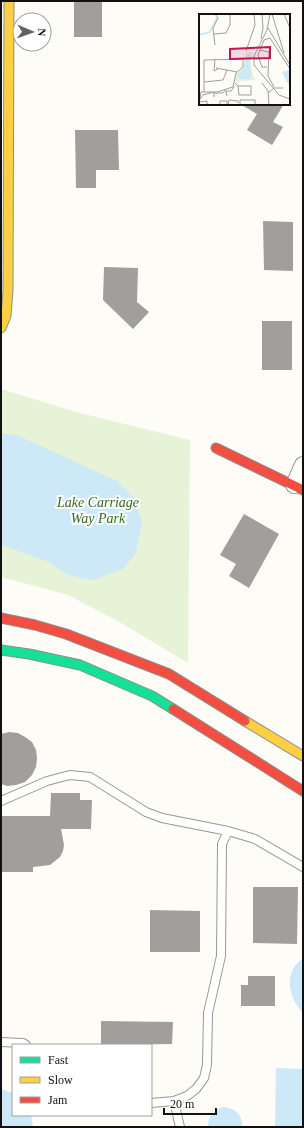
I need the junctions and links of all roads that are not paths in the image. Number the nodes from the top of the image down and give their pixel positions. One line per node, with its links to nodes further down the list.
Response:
1 (9, 1): 2 (main road)
2 (1, 328)
3 (216, 448): 5 (main road)
4 (303, 465): 5 (street)
5 (299, 487)
6 (1, 618): 8 (main road)
7 (1, 650): 9 (main road)
8 (303, 756)
9 (303, 791)
10 (1, 800): 11 (lane)
11 (228, 831): 12 (lane); 15 (lane)
12 (303, 867)
13 (1, 1042): 14 (lane)
14 (24, 1044)
15 (174, 1101): 16 (lane); 17 (lane)
16 (152, 1103)
17 (180, 1127)

